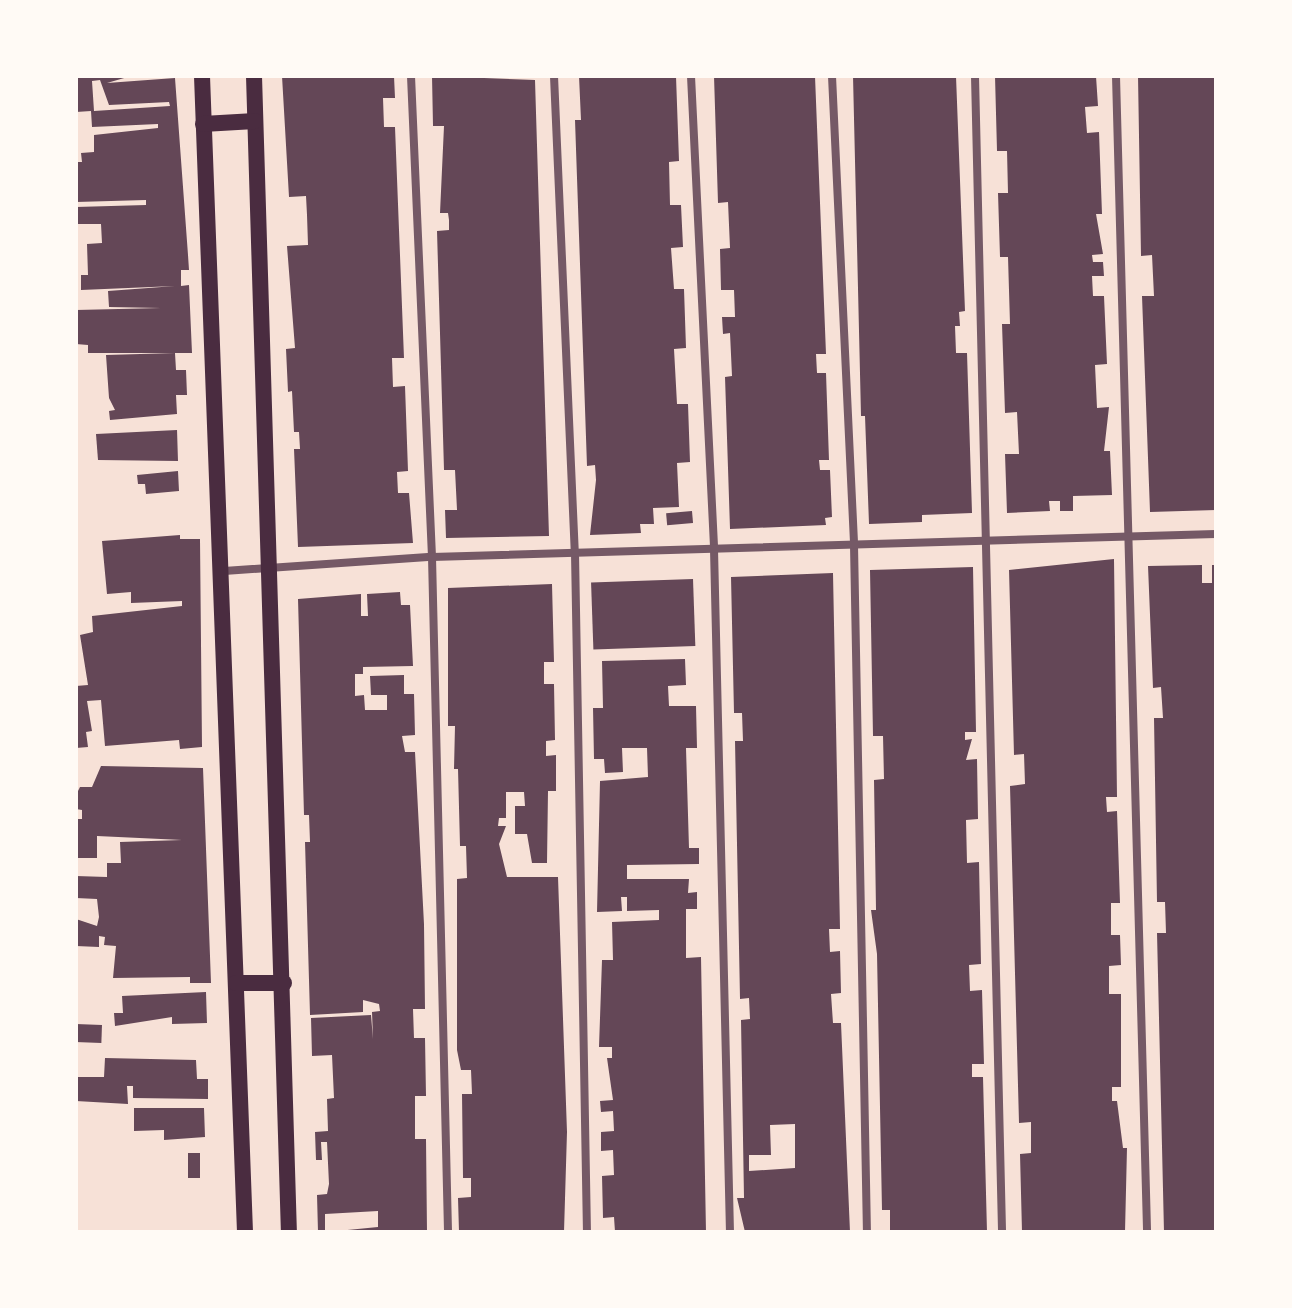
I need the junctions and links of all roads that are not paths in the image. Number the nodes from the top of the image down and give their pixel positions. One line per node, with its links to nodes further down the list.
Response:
1 (202, 76): 10 (main road)
2 (254, 76): 9 (main road)
3 (411, 76): 17 (street)
4 (554, 76): 16 (street)
5 (691, 76): 15 (street)
6 (832, 76): 14 (street)
7 (975, 76): 13 (street)
8 (1116, 76): 12 (street)
9 (255, 121): 10 (main road); 18 (main road)
10 (203, 124): 19 (main road)
11 (1216, 534): 12 (street)
12 (1125, 536): 13 (street); 29 (street)
13 (986, 540): 14 (street); 28 (street)
14 (854, 545): 15 (street); 27 (street)
15 (714, 549): 16 (street); 26 (street)
16 (575, 553): 17 (street); 25 (street)
17 (432, 557): 18 (street); 24 (street)
18 (272, 568): 19 (street); 21 (main road)
19 (224, 571): 20 (main road)
20 (236, 983): 21 (main road); 22 (main road)
21 (284, 983): 23 (main road)
22 (245, 1232)
23 (289, 1232)
24 (448, 1232)
25 (587, 1232)
26 (730, 1232)
27 (867, 1232)
28 (1002, 1232)
29 (1147, 1232)

